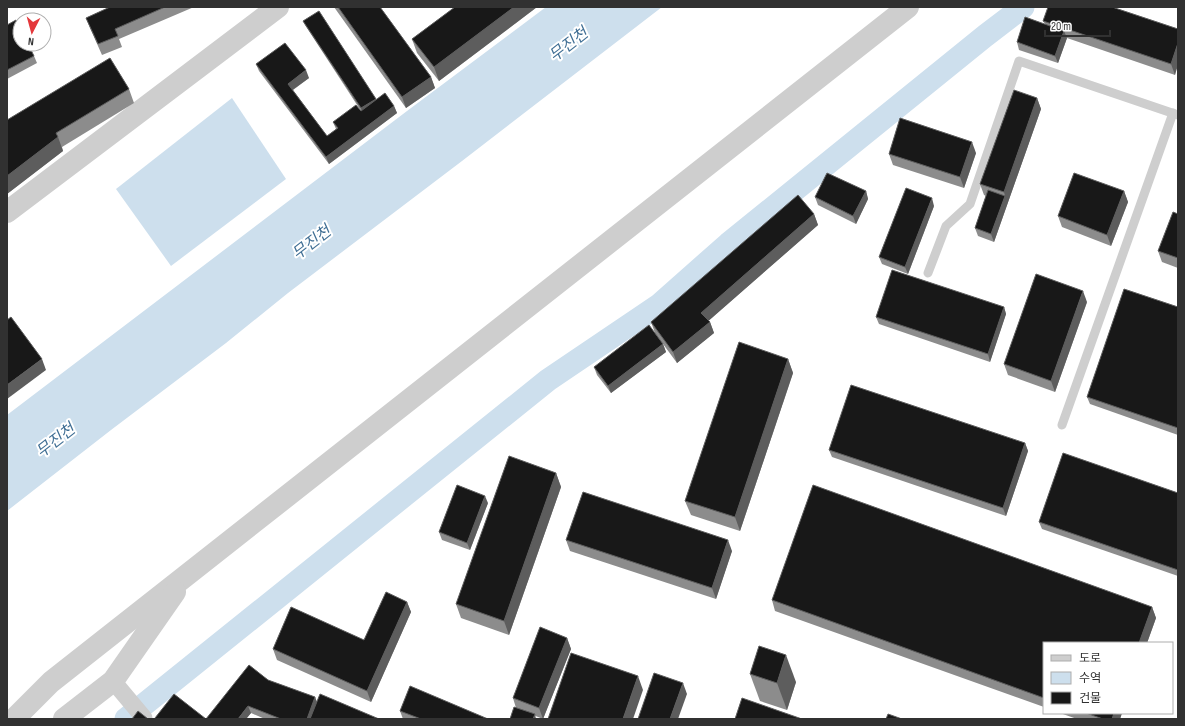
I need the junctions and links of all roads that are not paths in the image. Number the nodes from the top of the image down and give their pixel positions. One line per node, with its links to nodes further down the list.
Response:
1 (278, 7): 4 (street)
2 (908, 7): 7 (street)
3 (1175, 114): 5 (lane); 6 (lane)
4 (7, 212)
5 (928, 273)
6 (1062, 425)
7 (188, 573): 8 (street); 10 (street)
8 (118, 686): 9 (street); 11 (street)
9 (144, 718)
10 (14, 719)
11 (64, 719)

